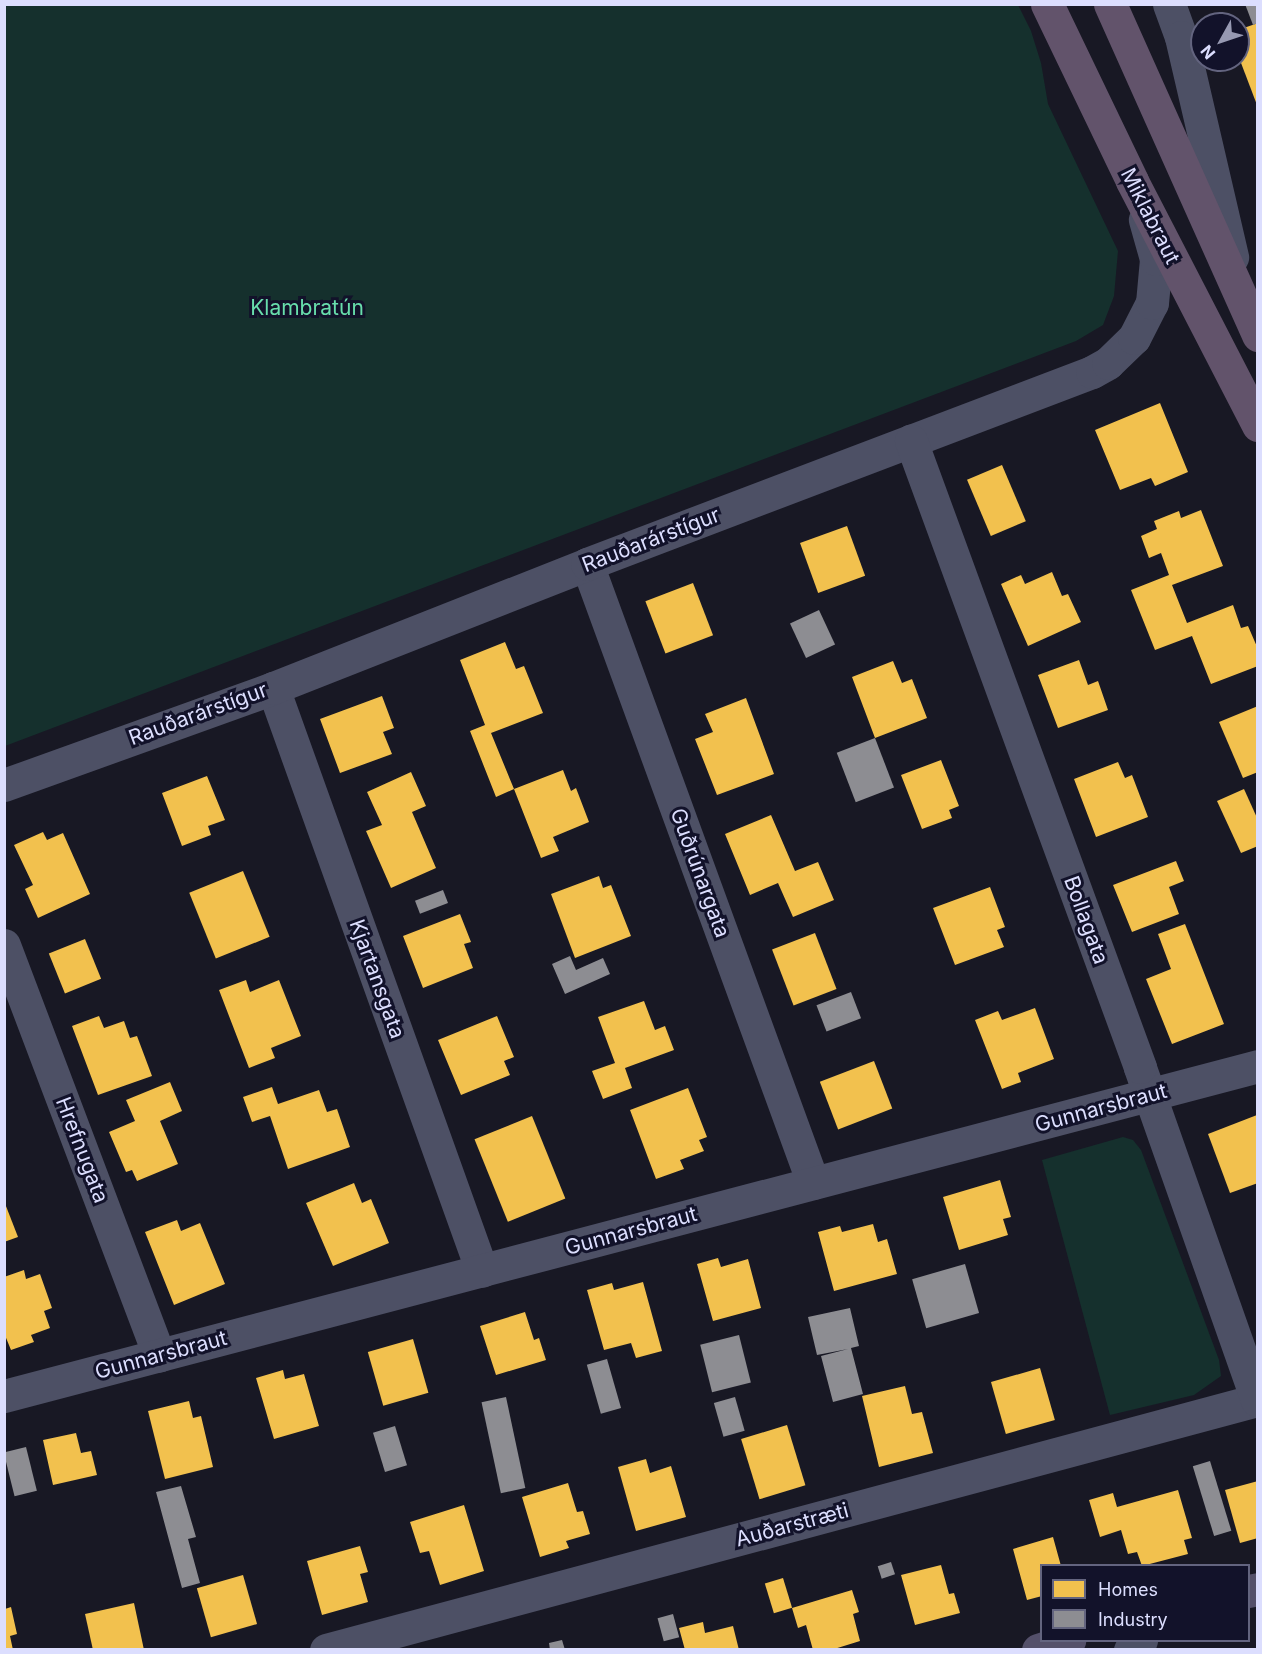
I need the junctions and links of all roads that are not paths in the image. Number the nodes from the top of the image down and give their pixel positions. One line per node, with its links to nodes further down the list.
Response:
1 (1047, 4): 4 (highway, Miklabraut)
2 (1110, 4): 5 (highway)
3 (1169, 4): 5 (street)
4 (1132, 181): 7 (highway, Miklabraut); 8 (street, Rauðarárstígur)
5 (1243, 306): 6 (highway)
6 (1257, 335)
7 (1257, 425)
8 (911, 441): 9 (street, Rauðarárstígur); 14 (street, Bollagata)
9 (587, 564): 10 (street, Rauðarárstígur); 15 (street, Guðrúnargata)
10 (273, 688): 11 (street, Rauðarárstígur); 16 (street, Kjartansgata)
11 (4, 785)
12 (4, 945): 17 (street, Hrefnugata)
13 (1257, 1066): 14 (street, Gunnarsbraut)
14 (1149, 1095): 15 (street, Gunnarsbraut); 19 (street, Bollagata)
15 (813, 1183): 16 (street, Gunnarsbraut)
16 (482, 1270): 17 (street, Gunnarsbraut)
17 (159, 1356): 18 (street, Gunnarsbraut)
18 (4, 1396)
19 (1257, 1400): 21 (street, Auðarstræti)
20 (1066, 1642): 22 (main road)
21 (326, 1650)
22 (1038, 1650)

